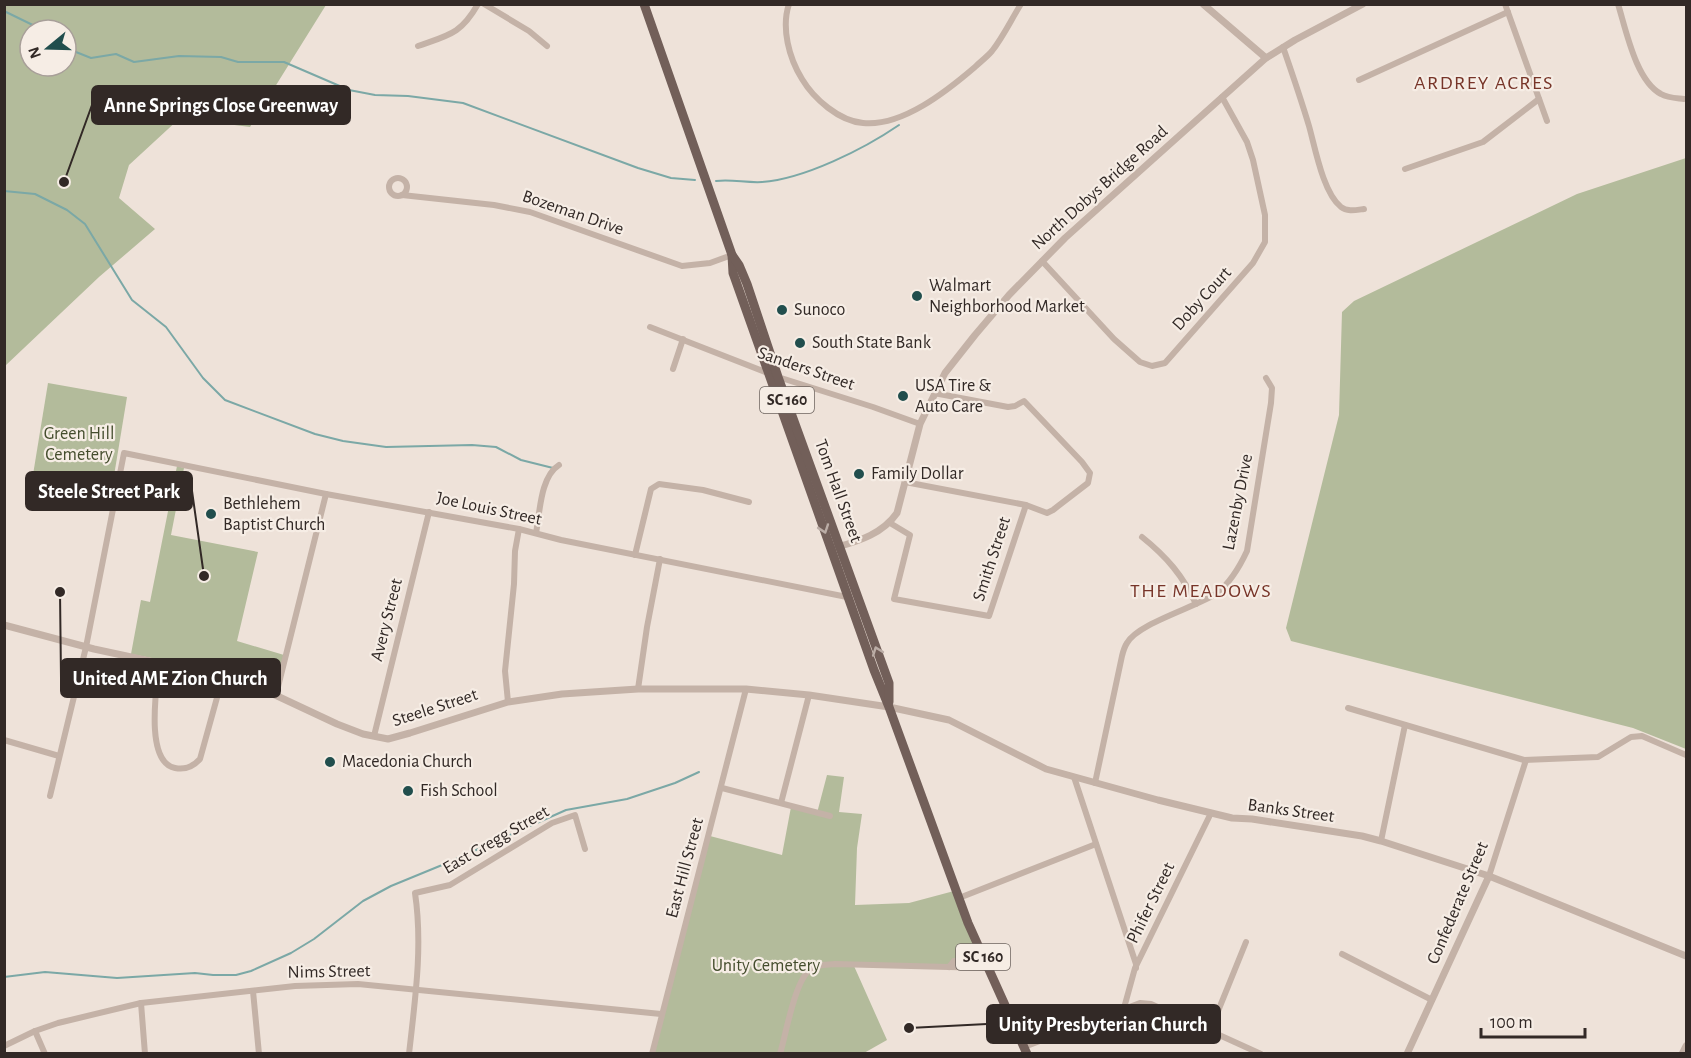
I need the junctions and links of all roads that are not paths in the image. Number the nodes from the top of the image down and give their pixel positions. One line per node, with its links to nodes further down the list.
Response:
1 (478, 4): 10 (street)
2 (484, 4): 11 (street)
3 (644, 4): 22 (main road, Tom Hall Street / SC 160)
4 (789, 4): 5 (street)
5 (1021, 4)
6 (1203, 4): 13 (street)
7 (1363, 4): 12 (street, North Dobys Bridge Road)
8 (1618, 4): 17 (street)
9 (1507, 8): 14 (street); 16 (street)
10 (418, 46)
11 (547, 46)
12 (1283, 47): 13 (street, North Dobys Bridge Road); 21 (street)
13 (1266, 58): 15 (street, North Dobys Bridge Road)
14 (1359, 80)
15 (1222, 97): 23 (street, North Dobys Bridge Road); 23 (street, Doby Court)
16 (1539, 99): 18 (street); 19 (street)
17 (1684, 99)
18 (1547, 121)
19 (1405, 169)
20 (402, 195): 22 (street, Bozeman Drive)
21 (1364, 209)
22 (732, 255): 27 (main road, Tom Hall Street / SC 160); 28 (main road, Tom Hall Street / SC 160)
23 (1042, 261): 30 (street, North Dobys Bridge Road)
24 (650, 327): 25 (street, Sanders Street)
25 (683, 339): 26 (street); 27 (street, Sanders Street)
26 (673, 369)
27 (768, 373): 28 (street, Sanders Street); 42 (main road, Tom Hall Street / SC 160, one-way to 42)
28 (778, 377): 31 (street, Sanders Street); 42 (main road, Tom Hall Street / SC 160)
29 (1266, 378): 46 (street, Lazenby Drive)
30 (934, 393): 31 (street, North Dobys Bridge Road); 36 (street)
31 (920, 424): 33 (street, North Dobys Bridge Road)
32 (559, 465): 40 (street)
33 (905, 482): 36 (street); 38 (street, North Dobys Bridge Road)
34 (326, 494): 37 (street, Joe Louis Street); 48 (street, Joe Louis Street); 53 (street)
35 (748, 502): 43 (street)
36 (1026, 505): 38 (street, Smith Street)
37 (429, 512): 39 (street, Joe Louis Street); 59 (street, Avery Street)
38 (890, 523): 42 (street)
39 (519, 529): 40 (street, Joe Louis Street); 55 (street)
40 (536, 533): 43 (street, Joe Louis Street)
41 (1142, 537): 46 (street)
42 (836, 547): 45 (main road, Tom Hall Street / SC 160); 56 (main road, Tom Hall Street / SC 160, one-way to 42)
43 (635, 555): 44 (street, Joe Louis Street)
44 (660, 559): 45 (street, Joe Louis Street); 51 (street)
45 (848, 597): 56 (main road, Tom Hall Street / SC 160)
46 (1196, 604): 65 (street, Lazenby Drive)
47 (4, 625): 48 (street, Steele Street)
48 (86, 647): 49 (street, Steele Street); 62 (street)
49 (159, 662): 50 (street, Steele Street); 50 (street)
50 (223, 676): 53 (street, Steele Street)
51 (639, 689): 52 (street, Steele Street); 55 (street, Steele Street)
52 (746, 689): 54 (street, Steele Street); 66 (street, East Hill Street)
53 (276, 695): 59 (street, Steele Street)
54 (809, 695): 56 (street, Steele Street); 68 (street)
55 (508, 702): 59 (street, Steele Street)
56 (889, 707): 64 (street, Banks Street); 75 (main road, Tom Hall Street / SC 160)
57 (1348, 708): 58 (street)
58 (1405, 725): 63 (street); 71 (street)
59 (374, 736)
60 (4, 740): 62 (street)
61 (1686, 755): 63 (street)
62 (59, 756): 67 (street)
63 (1526, 760): 74 (street, Confederate Street)
64 (1074, 777): 65 (street, Banks Street); 72 (street)
65 (1095, 783): 69 (street, Banks Street)
66 (722, 788): 68 (street); 88 (street, East Hill Street)
67 (50, 796)
68 (781, 803): 70 (street)
69 (1211, 813): 71 (street, Banks Street); 82 (street, Phifer Street)
70 (830, 816)
71 (1381, 841): 74 (street, Banks Street)
72 (1096, 844): 75 (street); 82 (street)
73 (585, 849): 83 (street, East Gregg Street)
74 (1490, 876): 78 (street, Banks Street); 85 (street, Confederate Street)
75 (959, 898): 79 (main road, Tom Hall Street / SC 160)
76 (1246, 942): 90 (street)
77 (1342, 954): 85 (street)
78 (1686, 956)
79 (983, 958): 80 (street); 81 (main road, Tom Hall Street / SC 160)
80 (949, 967): 81 (street); 99 (street)
81 (987, 968): 93 (main road, Tom Hall Street / SC 160)
82 (1136, 968): 87 (street, Phifer Street)
83 (416, 989): 84 (street, Nims Street); 88 (street, Nims Street); 97 (street, East Gregg Street)
84 (253, 991): 86 (street, Nims Street); 96 (street)
85 (1432, 1000): 101 (street, Confederate Street)
86 (141, 1003): 89 (street, Nims Street); 95 (street)
87 (1124, 1008): 90 (street); 93 (street)
88 (661, 1014): 98 (street, East Hill Street)
89 (35, 1031): 91 (street, Nims Street); 94 (street)
90 (1210, 1031): 100 (street)
91 (4, 1046)
92 (1686, 1046): 102 (street)
93 (1026, 1050)
94 (45, 1053)
95 (145, 1053)
96 (259, 1053)
97 (409, 1053)
98 (652, 1053)
99 (780, 1053)
100 (1262, 1053)
101 (1407, 1053)
102 (1682, 1053)

